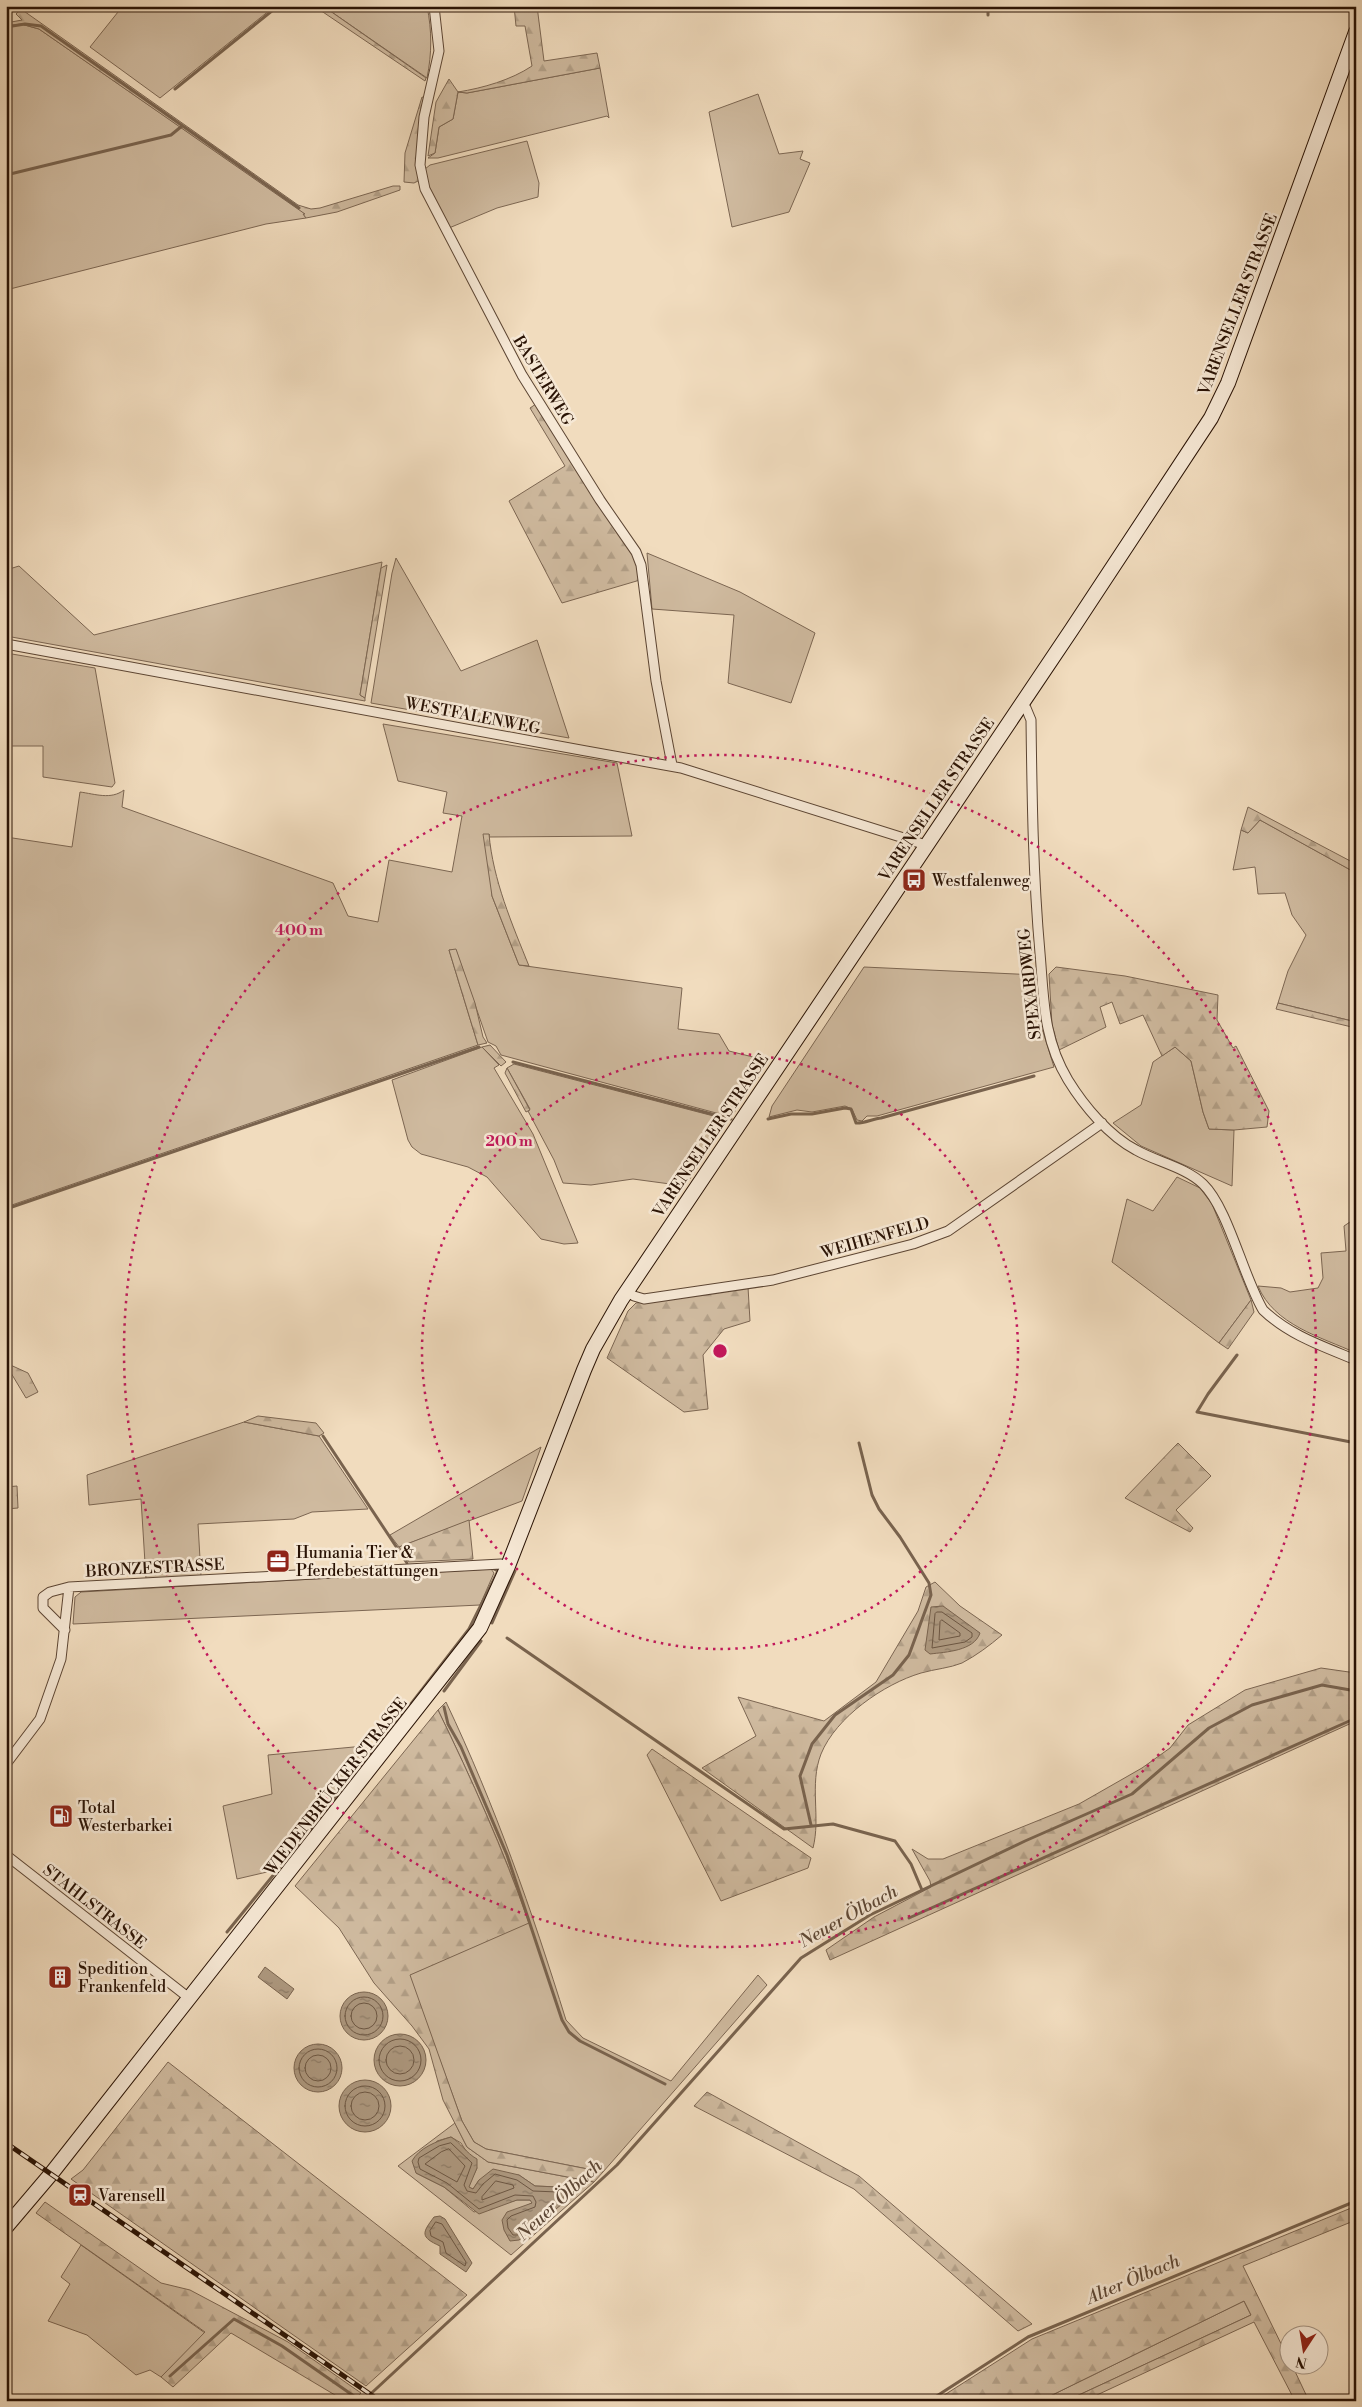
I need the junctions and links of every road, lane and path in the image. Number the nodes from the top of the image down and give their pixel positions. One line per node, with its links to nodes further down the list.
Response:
1 (434, 6): 5 (street, BASTERWEG)
2 (1356, 32): 4 (main road, VARENSELLER STRASSE)
3 (6, 644): 5 (street, WESTFALENWEG)
4 (1021, 705): 6 (main road, VARENSELLER STRASSE); 7 (street, SPEXARDWEG)
5 (672, 765): 6 (street, WESTFALENWEG)
6 (926, 845): 8 (main road, VARENSELLER STRASSE)
7 (1102, 1124): 8 (street, WEIHENFELD); 9 (street, SPEXARDWEG)
8 (626, 1291): 10 (main road, VARENSELLER STRASSE)
9 (1356, 1360)
10 (508, 1566): 11 (street, BRONZESTRASSE); 15 (main road, WIEDENBRÜCKER STRASSE)
11 (70, 1587): 12 (street, BRONZESTRASSE); 12 (street, BRONZESTRASSE)
12 (65, 1630): 13 (street, BRONZESTRASSE)
13 (6, 1764)
14 (6, 1855): 15 (street, STAHLSTRASSE)
15 (189, 1998): 16 (main road, WIEDENBRÜCKER STRASSE)
16 (6, 2227)

